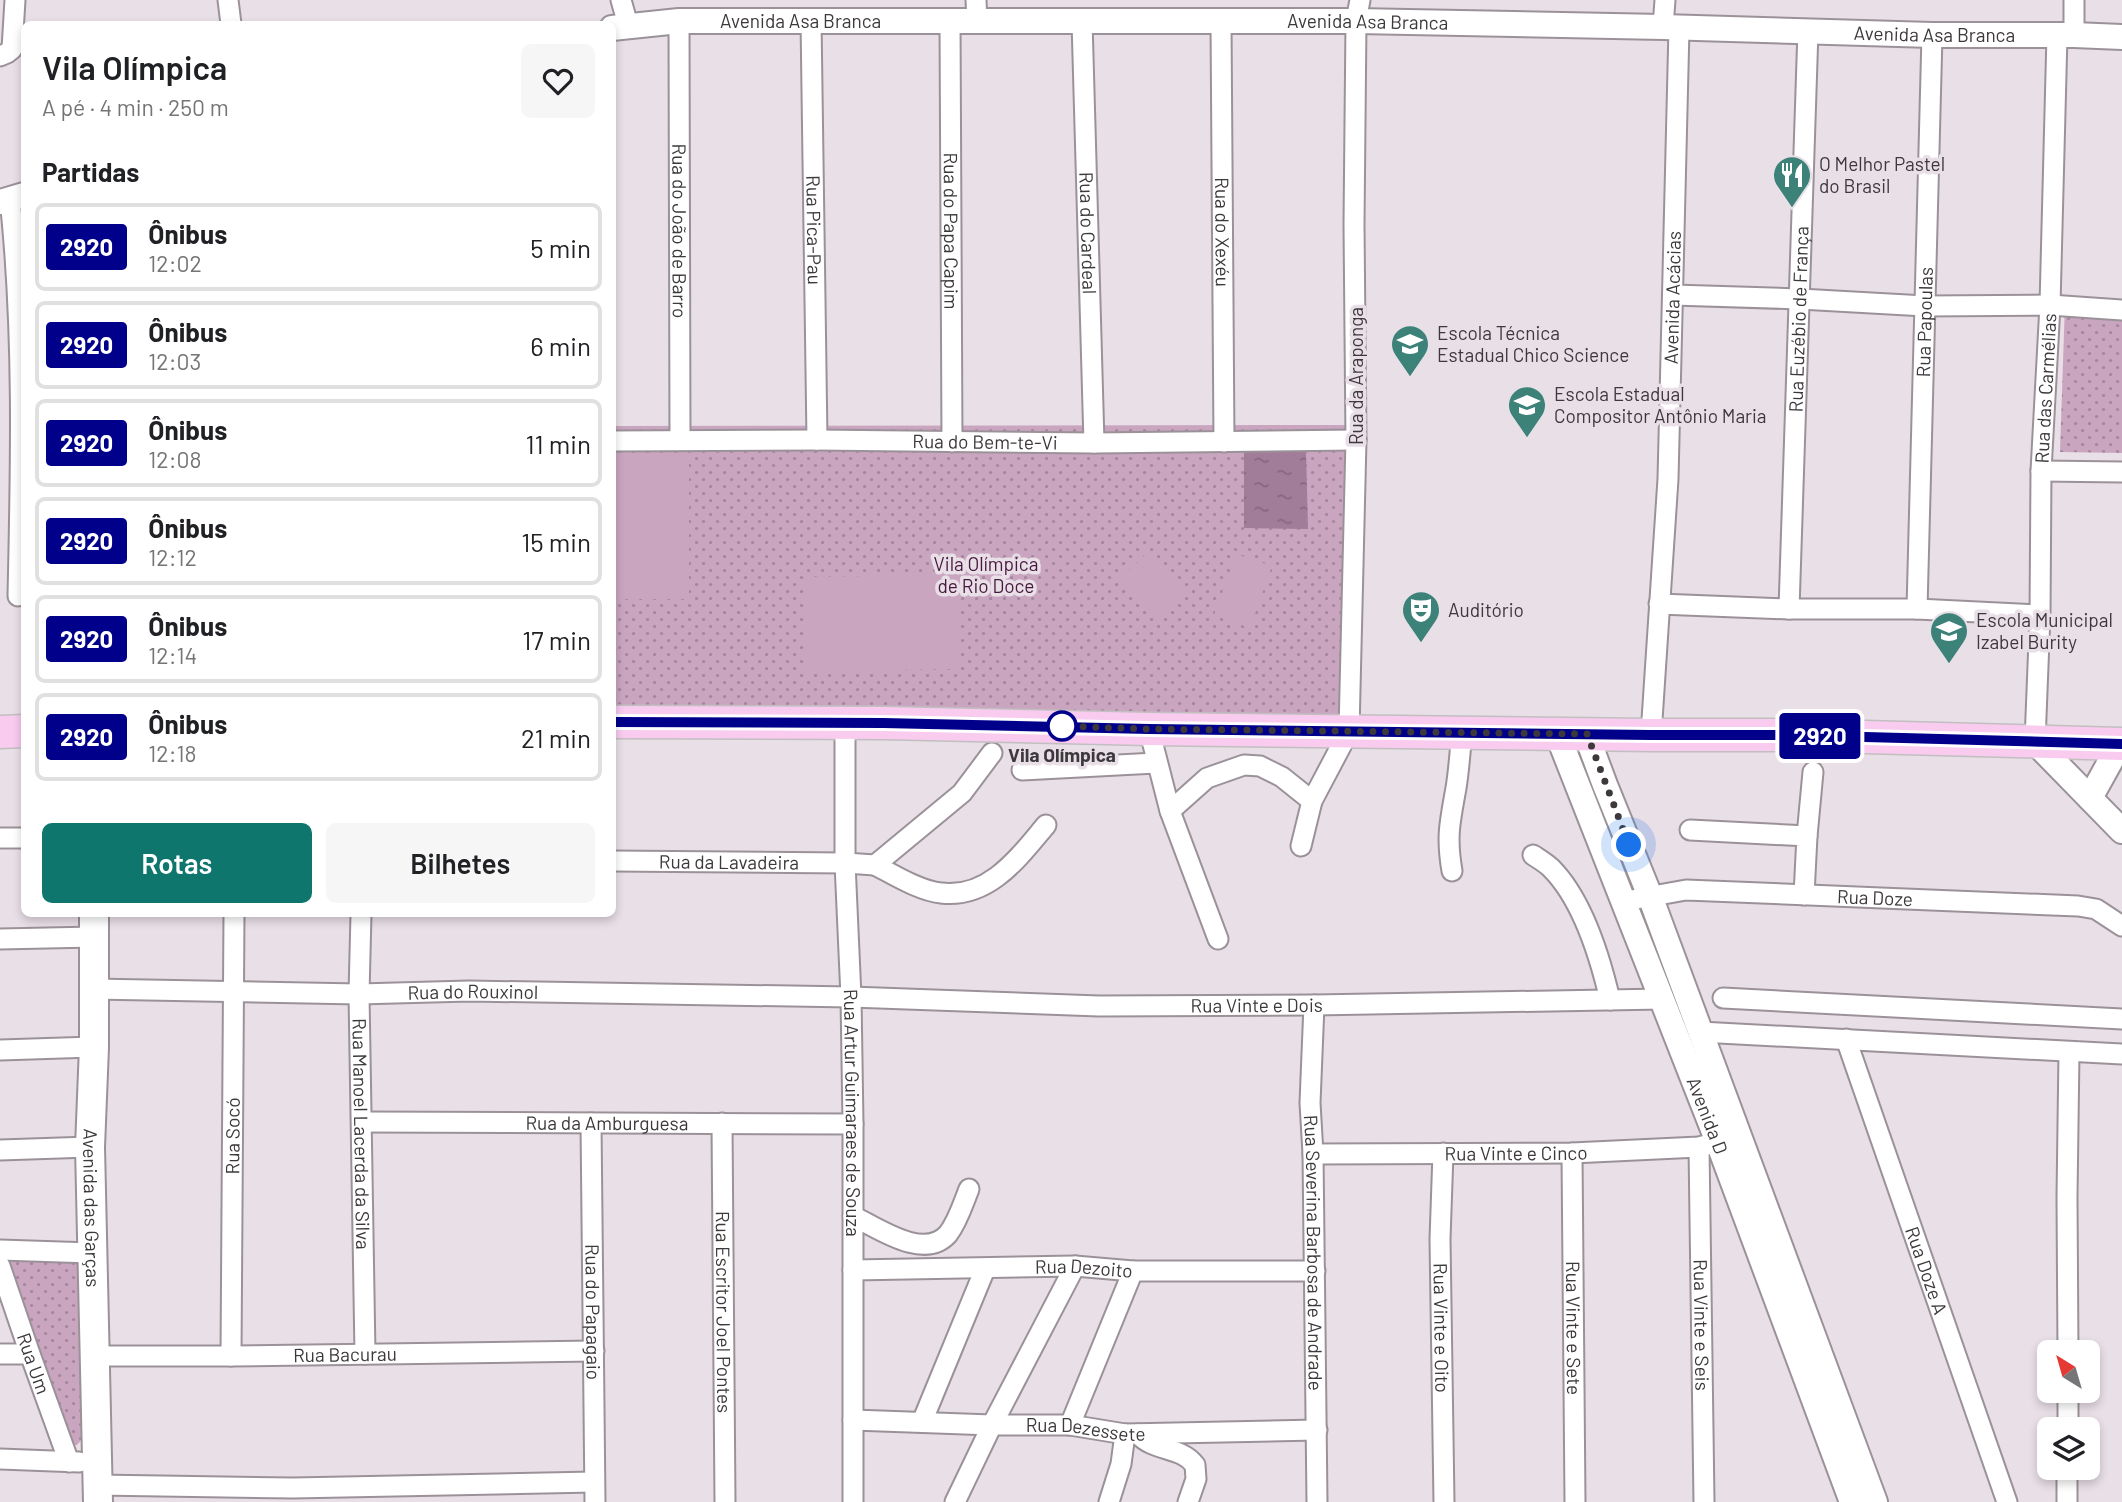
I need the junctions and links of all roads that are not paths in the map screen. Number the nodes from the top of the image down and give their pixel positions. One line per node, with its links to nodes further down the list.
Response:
1 (15, 0): 20 (street)
2 (228, 0): 9 (street)
3 (621, 0): 14 (street)
4 (1665, 0): 15 (street, Avenida Acácias)
5 (2074, 0): 18 (street, Rua das Carmélias)
6 (1358, 10): 13 (street, Avenida Asa Branca); 15 (street, Avenida Asa Branca); 30 (street, Rua da Araponga)
7 (977, 11): 11 (street, Avenida Asa Branca); 12 (street, Avenida Asa Branca)
8 (811, 20): 10 (street, Avenida Asa Branca); 11 (street, Avenida Asa Branca); 29 (street, Rua Pica-Pau)
9 (231, 21)
10 (679, 21): 14 (street, Avenida Asa Branca); 28 (street, Rua do João de Barro)
11 (950, 21): 32 (street, Rua do Papa Capim)
12 (1082, 21): 13 (street, Avenida Asa Branca); 34 (street, Rua do Cardeal)
13 (1221, 22): 33 (street, Rua do Xexéu)
14 (620, 27)
15 (1671, 27): 16 (street, Avenida Asa Branca); 22 (street, Avenida Acácias)
16 (1808, 30): 17 (street, Avenida Asa Branca); 23 (street, Rua Euzébio de França)
17 (1932, 35): 18 (street, Avenida Asa Branca); 25 (street, Rua Papoulas)
18 (2065, 35): 19 (street, Avenida Asa Branca); 24 (street, Rua das Carmélias)
19 (2122, 37)
20 (0, 56)
21 (14, 205): 27 (street)
22 (1673, 295): 23 (street); 39 (street, Avenida Acácias)
23 (1800, 299): 25 (street); 40 (street, Rua Euzébio de França)
24 (2050, 305): 25 (street); 26 (street); 35 (street, Rua das Carmélias)
25 (1925, 306): 41 (street, Rua Papoulas)
26 (2122, 310)
27 (21, 321)
28 (680, 440): 29 (street, Rua do Bem-te-Vi); 31 (street, Rua do Bem-te-Vi)
29 (817, 440): 32 (street, Rua do Bem-te-Vi)
30 (1356, 440): 33 (street, Rua do Bem-te-Vi); 46 (street, Rua da Araponga)
31 (616, 441)
32 (952, 442): 34 (street, Rua do Bem-te-Vi)
33 (1224, 442): 34 (street, Rua do Bem-te-Vi)
34 (1094, 443)
35 (2041, 471): 36 (street); 42 (street, Rua das Carmélias)
36 (2122, 472)
37 (21, 481): 38 (street)
38 (14, 596)
39 (1659, 604): 40 (street); 51 (street, Avenida Acácias)
40 (1789, 609): 41 (street)
41 (1917, 609): 42 (street)
42 (2040, 615): 52 (street, Rua das Carmélias)
43 (616, 722): 44 (main road)
44 (845, 724): 45 (main road); 70 (street, Rua Artur Guimaraes de Souza)
45 (1149, 729): 46 (main road); 55 (street)
46 (1349, 731): 49 (main road); 59 (street)
47 (0, 732): 48 (main road)
48 (21, 732)
49 (1462, 732): 50 (main road); 72 (street)
50 (1572, 733): 51 (main road); 74 (street, Avenida D); 75 (street, Avenida D)
51 (1651, 735): 52 (main road)
52 (2035, 742): 53 (main road); 58 (street)
53 (2121, 744): 58 (street)
54 (992, 753): 71 (street)
55 (1156, 763): 56 (street); 60 (street)
56 (1021, 770)
57 (1813, 772): 64 (street)
58 (2090, 798): 63 (street)
59 (1312, 801): 60 (street); 67 (street)
60 (1170, 811): 81 (street)
61 (1046, 825): 71 (street)
62 (1690, 831): 64 (street)
63 (2122, 831)
64 (1807, 836): 73 (street)
65 (0, 838): 66 (street)
66 (21, 838)
67 (1301, 846)
68 (1533, 855): 88 (street)
69 (616, 861): 70 (street, Rua da Lavadeira)
70 (845, 863): 71 (street, Rua da Lavadeira); 85 (street, Rua Artur Guimaraes de Souza)
71 (875, 865)
72 (1452, 872)
73 (1804, 895): 74 (street, Rua Doze); 79 (street, Rua Doze)
74 (1650, 896): 75 (street, Rua Doze); 91 (street, Avenida D)
75 (1624, 900): 87 (street, Avenida D)
76 (234, 917): 83 (street, Rua Socó)
77 (361, 917): 84 (street, Rua Manoel Lacerda da Silva)
78 (94, 925): 80 (street); 82 (main road, Avenida das Garças)
79 (2122, 926)
80 (0, 939)
81 (1218, 939)
82 (93, 989): 83 (street, Rua do Rouxinol); 93 (main road, Avenida das Garças)
83 (234, 992): 84 (street, Rua do Rouxinol); 123 (street, Rua Socó)
84 (359, 994): 85 (street, Rua do Rouxinol); 97 (street, Rua Manoel Lacerda da Silva)
85 (851, 996): 89 (street, Rua Vinte e Dois); 100 (street, Rua Artur Guimaraes de Souza)
86 (1723, 998): 90 (street)
87 (1662, 999): 88 (street, Rua Vinte e Dois); 101 (street, Avenida D)
88 (1610, 1000): 89 (street, Rua Vinte e Dois)
89 (1314, 1005): 106 (street, Rua Severina Barbosa de Andrade)
90 (2122, 1020)
91 (1700, 1032): 92 (street); 124 (street, Avenida D)
92 (1846, 1039): 95 (street); 147 (street, Rua Doze A)
93 (94, 1047): 94 (street); 102 (main road, Avenida das Garças)
94 (0, 1050)
95 (2069, 1052): 96 (street); 117 (street)
96 (2122, 1054)
97 (362, 1122): 99 (street, Rua da Amburguesa); 121 (street, Rua Manoel Lacerda da Silva)
98 (722, 1122): 99 (street, Rua da Amburguesa); 100 (street, Rua da Amburguesa); 136 (street, Rua Escritor Joel Pontes)
99 (591, 1123): 118 (street, Rua do Papagaio)
100 (853, 1124): 108 (street, Rua Artur Guimaraes de Souza)
101 (1709, 1145): 105 (street, Rua Vinte e Cinco); 124 (street, Avenida D); 144 (street, Rua Vinte e Seis)
102 (90, 1147): 103 (street); 110 (main road, Avenida das Garças)
103 (0, 1150)
104 (1443, 1153): 105 (street, Rua Vinte e Cinco); 106 (street, Rua Vinte e Cinco); 142 (street, Rua Vinte e Oito)
105 (1572, 1153): 143 (street, Rua Vinte e Sete)
106 (1313, 1154): 115 (street, Rua Severina Barbosa de Andrade)
107 (969, 1189): 108 (street)
108 (853, 1216): 114 (street, Rua Artur Guimaraes de Souza)
109 (0, 1250): 110 (street)
110 (92, 1253): 122 (main road, Avenida das Garças)
111 (0, 1266): 120 (street, Rua Um)
112 (1075, 1266): 113 (street, Rua Dezoito); 116 (street, Rua Dezoito); 127 (street)
113 (985, 1269): 114 (street, Rua Dezoito); 126 (street)
114 (853, 1270): 125 (street, Rua Artur Guimaraes de Souza)
115 (1315, 1270): 116 (street, Rua Dezoito); 129 (street, Rua Severina Barbosa de Andrade)
116 (1133, 1271): 128 (street)
117 (2068, 1340)
118 (594, 1351): 121 (street, Rua Bacurau); 134 (street, Rua do Papagaio)
119 (0, 1354): 120 (street)
120 (30, 1354): 132 (street, Rua Um)
121 (365, 1354): 123 (street, Rua Bacurau)
122 (95, 1356): 123 (street, Rua Bacurau); 132 (main road, Avenida das Garças)
123 (232, 1356)
124 (1827, 1404): 145 (street, Avenida D); 146 (street, Avenida D)
125 (853, 1420): 126 (street, Rua Dezessete); 137 (street, Rua Artur Guimaraes de Souza)
126 (922, 1422): 127 (street, Rua Dezessete)
127 (992, 1425): 128 (street, Rua Dezessete); 138 (street)
128 (1070, 1425): 130 (street, Rua Dezessete)
129 (1317, 1430): 130 (street, Rua Dezessete); 141 (street, Rua Severina Barbosa de Andrade)
130 (1132, 1434): 139 (street); 140 (street)
131 (0, 1459): 132 (street)
132 (90, 1478): 134 (street)
133 (2067, 1480): 148 (street)
134 (594, 1482): 135 (street, Rua do Papagaio)
135 (594, 1502)
136 (724, 1502)
137 (853, 1502)
138 (955, 1502)
139 (1109, 1502)
140 (1188, 1502)
141 (1317, 1502)
142 (1444, 1502)
143 (1575, 1502)
144 (1704, 1502)
145 (1852, 1502)
146 (1875, 1502)
147 (2007, 1502)
148 (2067, 1502)

